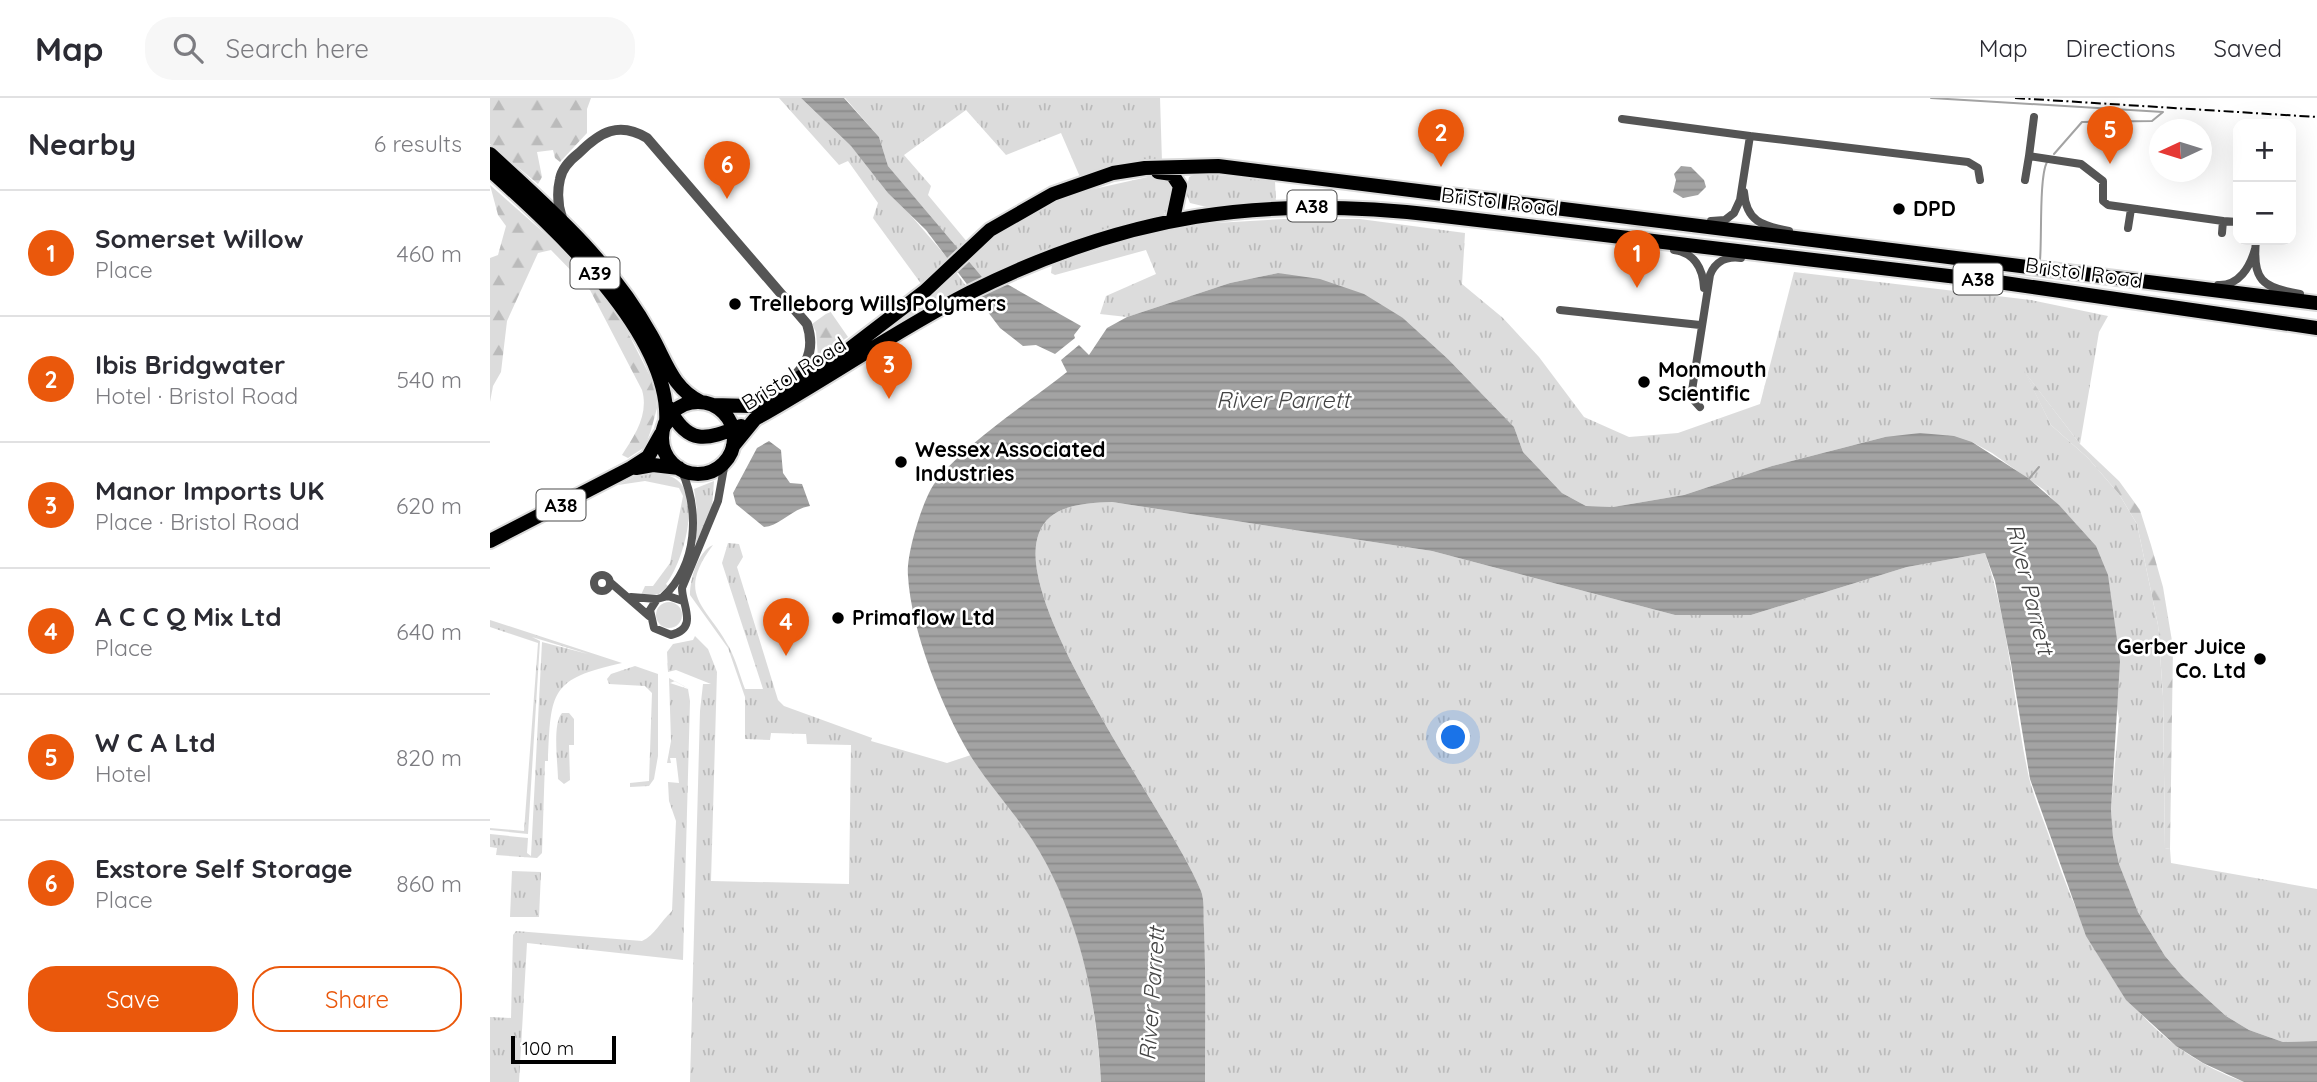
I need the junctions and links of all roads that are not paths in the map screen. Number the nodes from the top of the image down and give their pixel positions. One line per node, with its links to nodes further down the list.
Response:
1 (2034, 117): 5 (street)
2 (1622, 119): 3 (street)
3 (1750, 136): 9 (street); 11 (street)
4 (490, 154): 15 (main road, A39)
5 (2029, 156): 10 (street); 12 (street)
6 (1192, 165): 8 (main road, Bristol Road / A38); 13 (main road); 14 (main road, Bristol Road / A38)
7 (490, 170): 36 (main road, A39)
8 (1098, 178): 16 (main road); 33 (main road, Bristol Road / A38)
9 (1980, 180)
10 (2025, 180)
11 (1744, 182): 14 (street); 24 (street)
12 (2131, 209): 17 (street); 19 (street)
13 (1212, 213): 16 (main road, Bristol Road / A38); 21 (main road, Bristol Road / A38)
14 (1607, 216): 24 (main road, Bristol Road / A38)
15 (562, 218): 33 (street); 34 (main road, A39)
16 (1174, 219): 37 (main road, Bristol Road / A38)
17 (2223, 221): 18 (street); 20 (street)
18 (2233, 222)
19 (2128, 228)
20 (2222, 233)
21 (1626, 238): 25 (main road, Bristol Road / A38); 28 (street)
22 (2255, 245): 26 (street, Bristol Road)
23 (2255, 245): 27 (street, Bristol Road)
24 (1889, 249): 26 (main road, Bristol Road / A38)
25 (1801, 260): 28 (street); 32 (main road, Bristol Road / A38)
26 (2118, 277): 29 (main road, Bristol Road / A38)
27 (2317, 297)
28 (1704, 298): 31 (street)
29 (2317, 303)
30 (1560, 310): 31 (street)
31 (1700, 325): 35 (street)
32 (2317, 328)
33 (761, 401): 34 (main road, Bristol Road / A38)
34 (707, 404): 36 (main road, A38); 38 (main road)
35 (1700, 407)
36 (667, 422): 38 (main road, A38); 41 (main road, A38); 42 (main road)
37 (750, 423): 38 (main road, A38); 39 (main road, Bristol Road / A38)
38 (733, 429): 39 (main road, A38)
39 (733, 446): 40 (main road, A38)
40 (725, 462): 42 (main road, A38); 47 (street)
41 (631, 468): 42 (main road, A38); 43 (main road, A38)
42 (680, 469): 46 (street)
43 (490, 541)
44 (609, 586): 45 (street)
45 (631, 597): 46 (street); 48 (street)
46 (660, 598): 47 (street); 48 (street)
47 (683, 601): 48 (street)
48 (649, 616)

